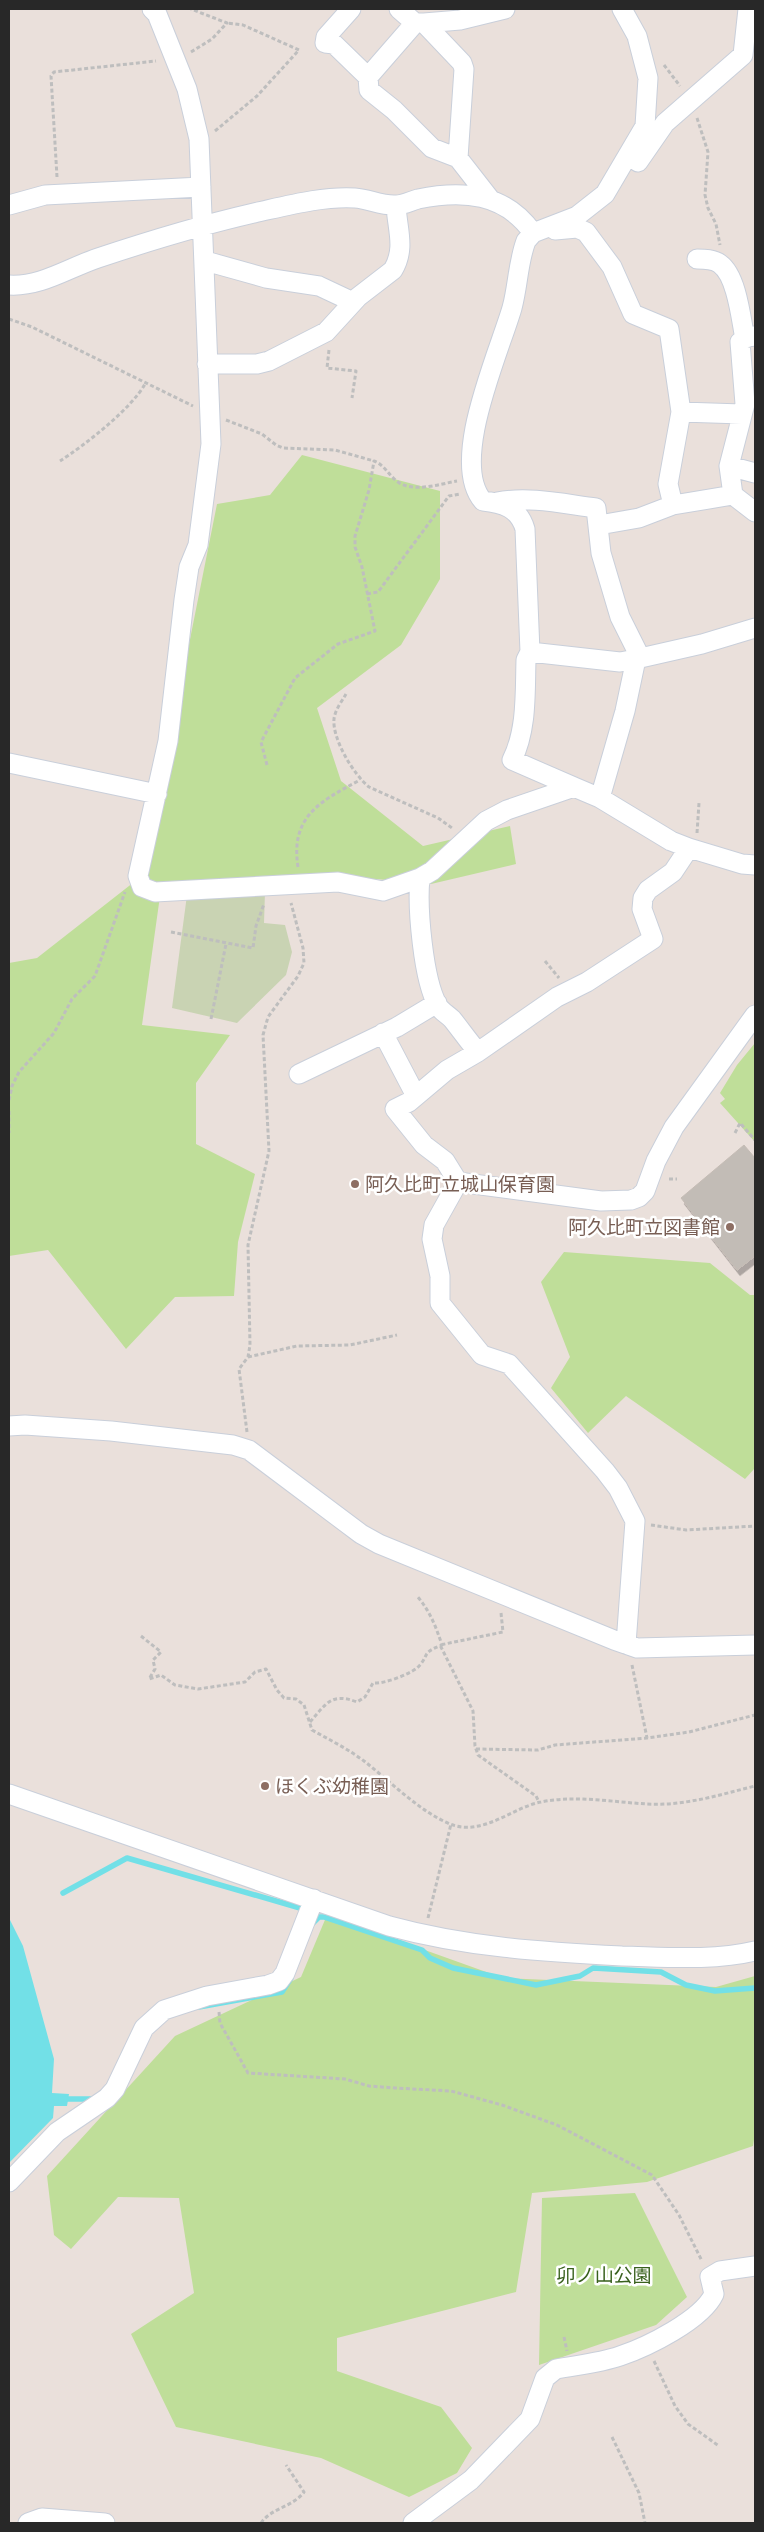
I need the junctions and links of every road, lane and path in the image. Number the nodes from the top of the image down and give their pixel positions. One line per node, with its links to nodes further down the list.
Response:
1 (152, 9): 11 (street)
2 (191, 9): 8 (path)
3 (349, 9): 12 (street)
4 (399, 9): 9 (street)
5 (505, 9): 9 (street)
6 (622, 9): 18 (street)
7 (748, 9): 13 (street)
8 (228, 23): 11 (path); 14 (path)
9 (419, 23): 12 (street); 15 (street)
10 (658, 57): 13 (path)
11 (174, 59): 14 (street); 16 (path)
12 (368, 77): 15 (street)
13 (689, 102): 18 (street); 26 (path)
14 (200, 140): 17 (street)
15 (458, 158): 19 (street)
16 (57, 177)
17 (201, 187): 20 (street); 22 (street)
18 (605, 194): 23 (street)
19 (490, 199): 21 (street); 23 (street)
20 (9, 205)
21 (396, 205): 22 (street); 28 (street)
22 (202, 227): 25 (street); 27 (street)
23 (536, 232): 34 (street); 39 (street)
24 (697, 259): 26 (street)
25 (204, 263): 28 (street); 31 (street)
26 (719, 263): 30 (street)
27 (9, 285)
28 (353, 302): 29 (street)
29 (329, 328): 31 (street); 33 (path)
30 (750, 337): 35 (street)
31 (207, 364): 54 (street)
32 (145, 384): 36 (path)
33 (352, 398)
34 (681, 412): 35 (street); 42 (street)
35 (742, 414): 37 (street)
36 (60, 461)
37 (729, 466): 38 (street); 40 (street)
38 (755, 473)
39 (474, 485): 41 (street); 45 (path); 45 (path)
40 (733, 495): 42 (street); 43 (street)
41 (494, 502): 44 (street); 47 (street)
42 (673, 505): 44 (street)
43 (755, 512)
44 (599, 525): 48 (street)
45 (367, 594): 51 (path)
46 (755, 628): 48 (street)
47 (530, 652): 48 (street); 53 (street)
48 (636, 659): 55 (street)
49 (346, 694): 52 (path)
50 (9, 762): 54 (street)
51 (267, 765)
52 (360, 780): 57 (path); 61 (path)
53 (574, 788): 55 (street); 57 (street)
54 (157, 794): 62 (street)
55 (600, 798): 58 (street)
56 (699, 803): 58 (path)
57 (467, 839): 60 (street)
58 (693, 850): 59 (street); 70 (street)
59 (755, 865)
60 (420, 878): 61 (street); 66 (street)
61 (292, 880): 62 (street); 82 (path)
62 (263, 887): 65 (path)
63 (126, 889): 73 (path)
64 (171, 932): 65 (path)
65 (226, 944): 68 (path)
66 (437, 1003): 69 (street); 70 (street)
67 (755, 1015): 80 (street)
68 (211, 1020)
69 (383, 1033): 71 (street); 72 (street)
70 (478, 1052): 72 (street)
71 (299, 1074)
72 (416, 1096): 80 (street)
73 (9, 1100)
74 (9, 1111): 75 (path)
75 (9, 1133)
76 (735, 1133): 77 (path)
77 (755, 1140)
78 (670, 1179): 79 (path)
79 (677, 1179)
80 (458, 1182): 85 (street)
81 (397, 1336): 82 (path)
82 (248, 1357): 84 (path)
83 (9, 1426): 84 (street)
84 (249, 1450): 87 (street)
85 (635, 1521): 86 (path); 91 (street)
86 (755, 1526)
87 (502, 1595): 90 (path); 91 (street)
88 (417, 1596): 90 (path)
89 (141, 1636): 94 (path)
90 (442, 1645): 94 (path); 96 (path)
91 (629, 1645): 92 (street); 95 (path)
92 (755, 1645)
93 (755, 1714): 95 (path)
94 (310, 1722): 100 (path)
95 (647, 1738): 96 (path)
96 (476, 1749): 99 (path)
97 (755, 1786): 99 (path)
98 (9, 1794): 101 (street)
99 (539, 1802): 100 (path)
100 (451, 1824): 102 (path)
101 (314, 1899): 102 (street); 105 (street)
102 (424, 1936): 103 (street)
103 (755, 1951)
104 (218, 2010): 107 (path)
105 (9, 2182)
106 (755, 2266): 107 (street)
107 (710, 2277): 108 (street)
108 (646, 2344): 110 (path); 115 (street)
109 (612, 2437): 116 (path)
110 (719, 2446)
111 (286, 2465): 114 (path)
112 (28, 2523): 113 (street)
113 (105, 2523)
114 (261, 2523)
115 (413, 2523)
116 (645, 2523)

